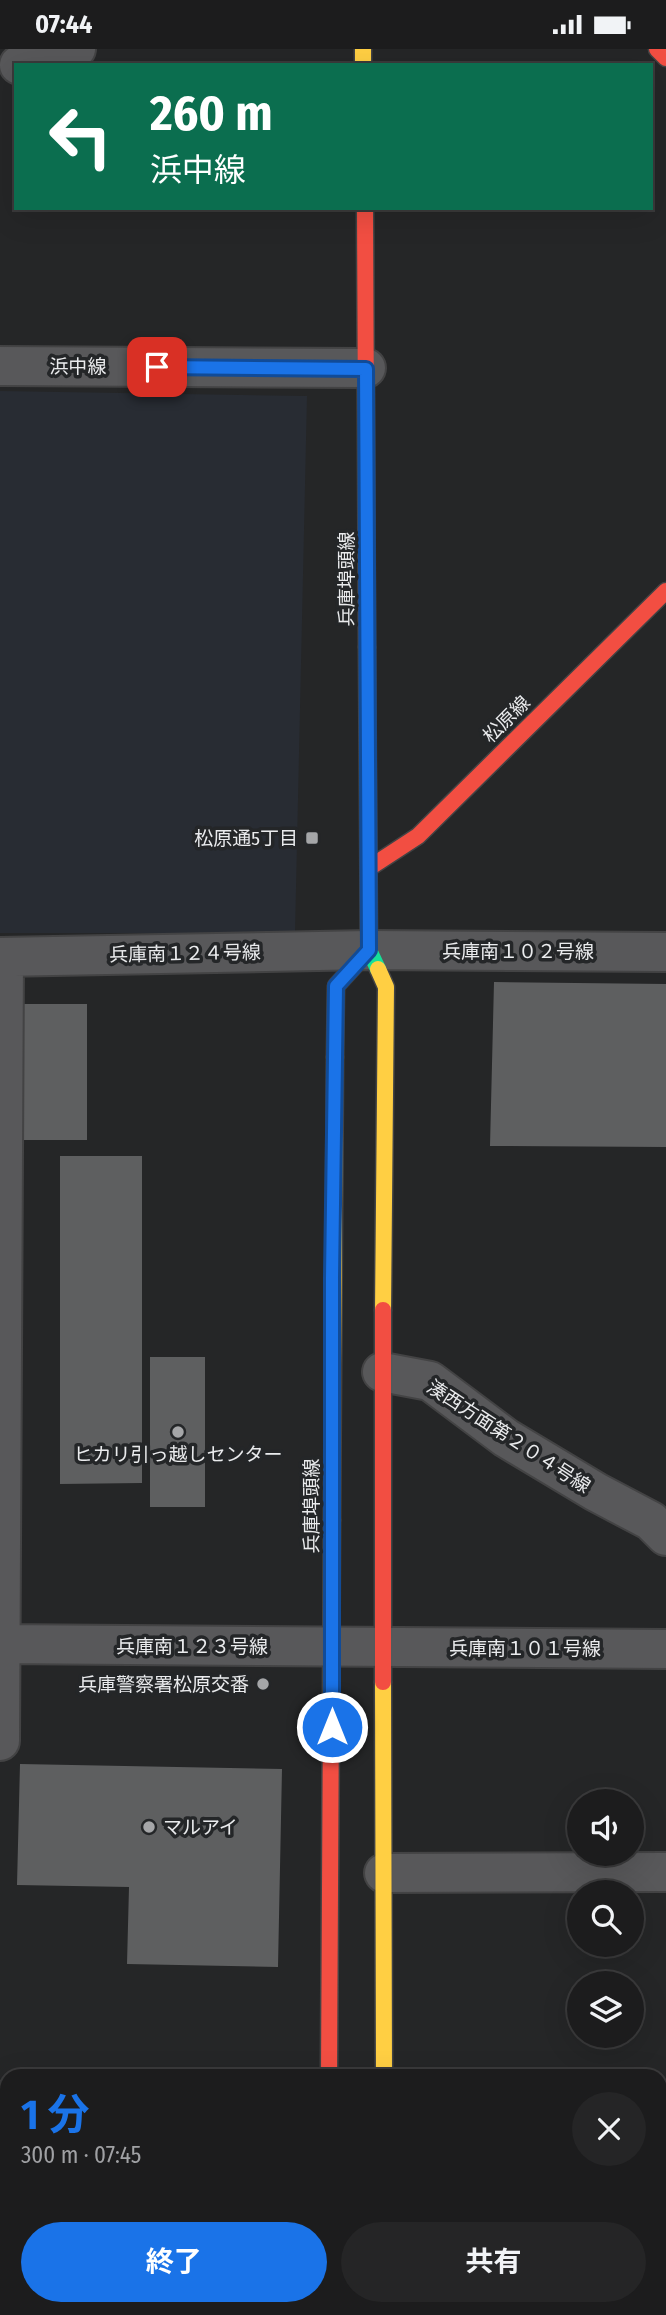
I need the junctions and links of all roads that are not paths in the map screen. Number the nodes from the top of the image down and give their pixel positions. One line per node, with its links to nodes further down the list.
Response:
1 (76, 49): 4 (street)
2 (657, 49): 3 (main road)
3 (666, 58)
4 (24, 63)
5 (365, 210): 7 (main road, 兵庫埠頭線)
6 (0, 366): 7 (street, 浜中線)
7 (366, 369): 9 (main road, 兵庫埠頭線)
8 (666, 591): 9 (main road, 松原線)
9 (369, 868): 10 (main road, 兵庫埠頭線)
10 (369, 950): 11 (street, 兵庫南１０２号線); 12 (street, 兵庫南１２４号線); 13 (main road, 兵庫埠頭線); 16 (main road, 兵庫埠頭線)
11 (666, 951)
12 (2, 957): 15 (street)
13 (383, 1372): 14 (street, 湊西方面第２０４号線); 17 (main road, 兵庫埠頭線)
14 (666, 1536)
15 (0, 1644): 16 (street, 兵庫南１２３号線); 19 (street)
16 (332, 1646): 17 (street, 兵庫南１２３号線); 22 (main road, 兵庫埠頭線)
17 (383, 1647): 18 (street, 兵庫南１０１号線); 21 (main road, 兵庫埠頭線)
18 (666, 1649)
19 (0, 1741)
20 (666, 1872): 21 (street)
21 (384, 1873): 23 (main road, 兵庫埠頭線)
22 (329, 2069)
23 (384, 2069)

